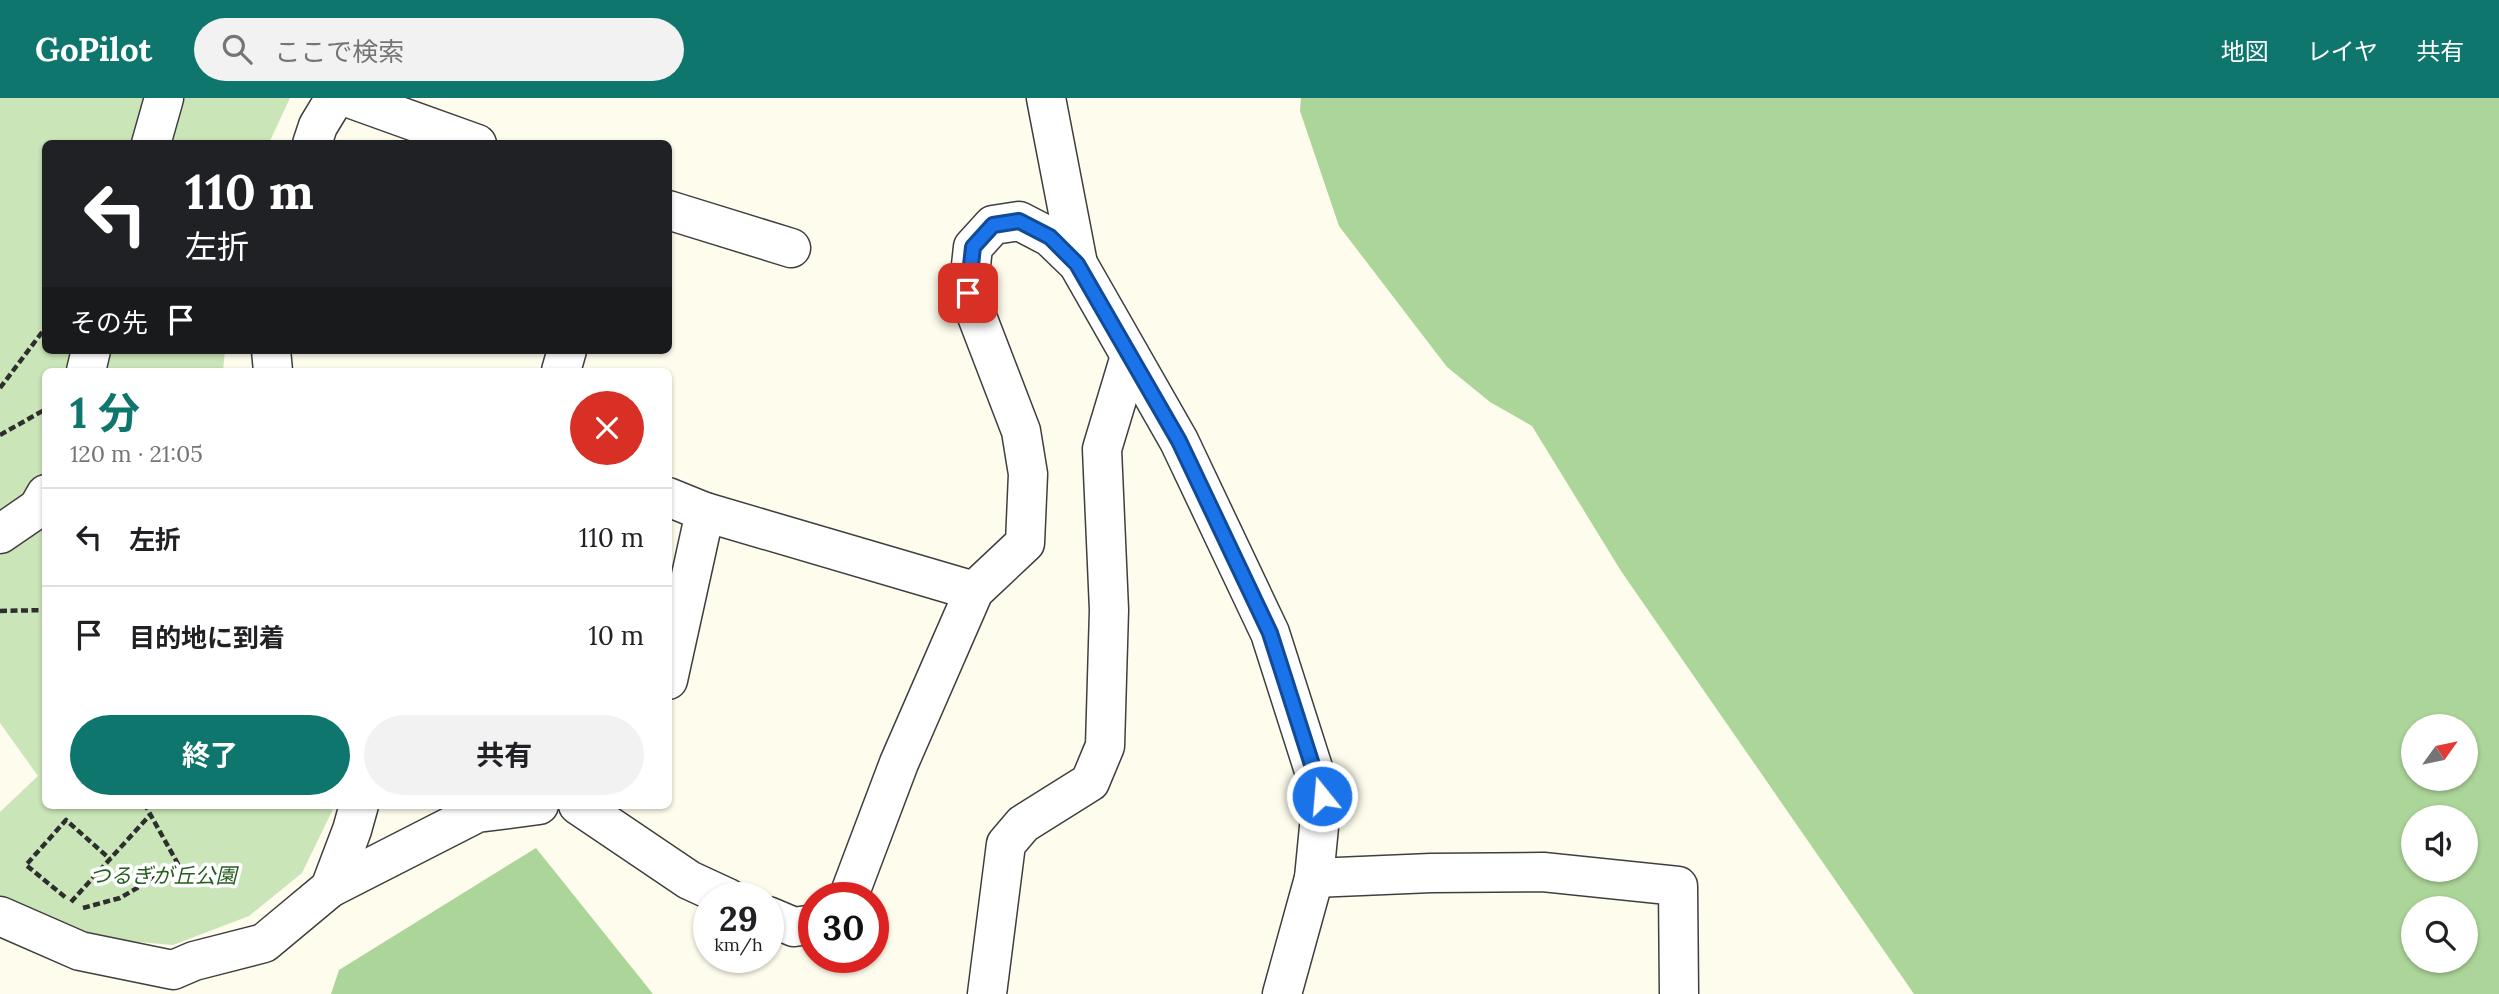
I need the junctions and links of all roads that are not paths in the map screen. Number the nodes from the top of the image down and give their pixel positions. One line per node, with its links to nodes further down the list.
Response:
1 (164, 98): 5 (street)
2 (335, 98): 6 (street)
3 (349, 98): 7 (street)
4 (1046, 98): 10 (street)
5 (151, 140)
6 (313, 140)
7 (466, 140)
8 (672, 211): 9 (street)
9 (791, 248)
10 (1077, 264): 11 (street); 16 (street)
11 (1130, 356): 21 (street); 26 (street)
12 (672, 499): 14 (street)
13 (42, 501): 15 (street)
14 (705, 512): 16 (street); 17 (street)
15 (0, 534)
16 (974, 591): 23 (street)
17 (672, 662)
18 (358, 809): 24 (street)
19 (508, 809): 24 (street)
20 (585, 809): 22 (street)
21 (1314, 878): 27 (street); 28 (street)
22 (693, 882)
23 (854, 882)
24 (330, 888): 25 (street)
25 (0, 916)
26 (987, 994)
27 (1282, 994)
28 (1679, 994)

